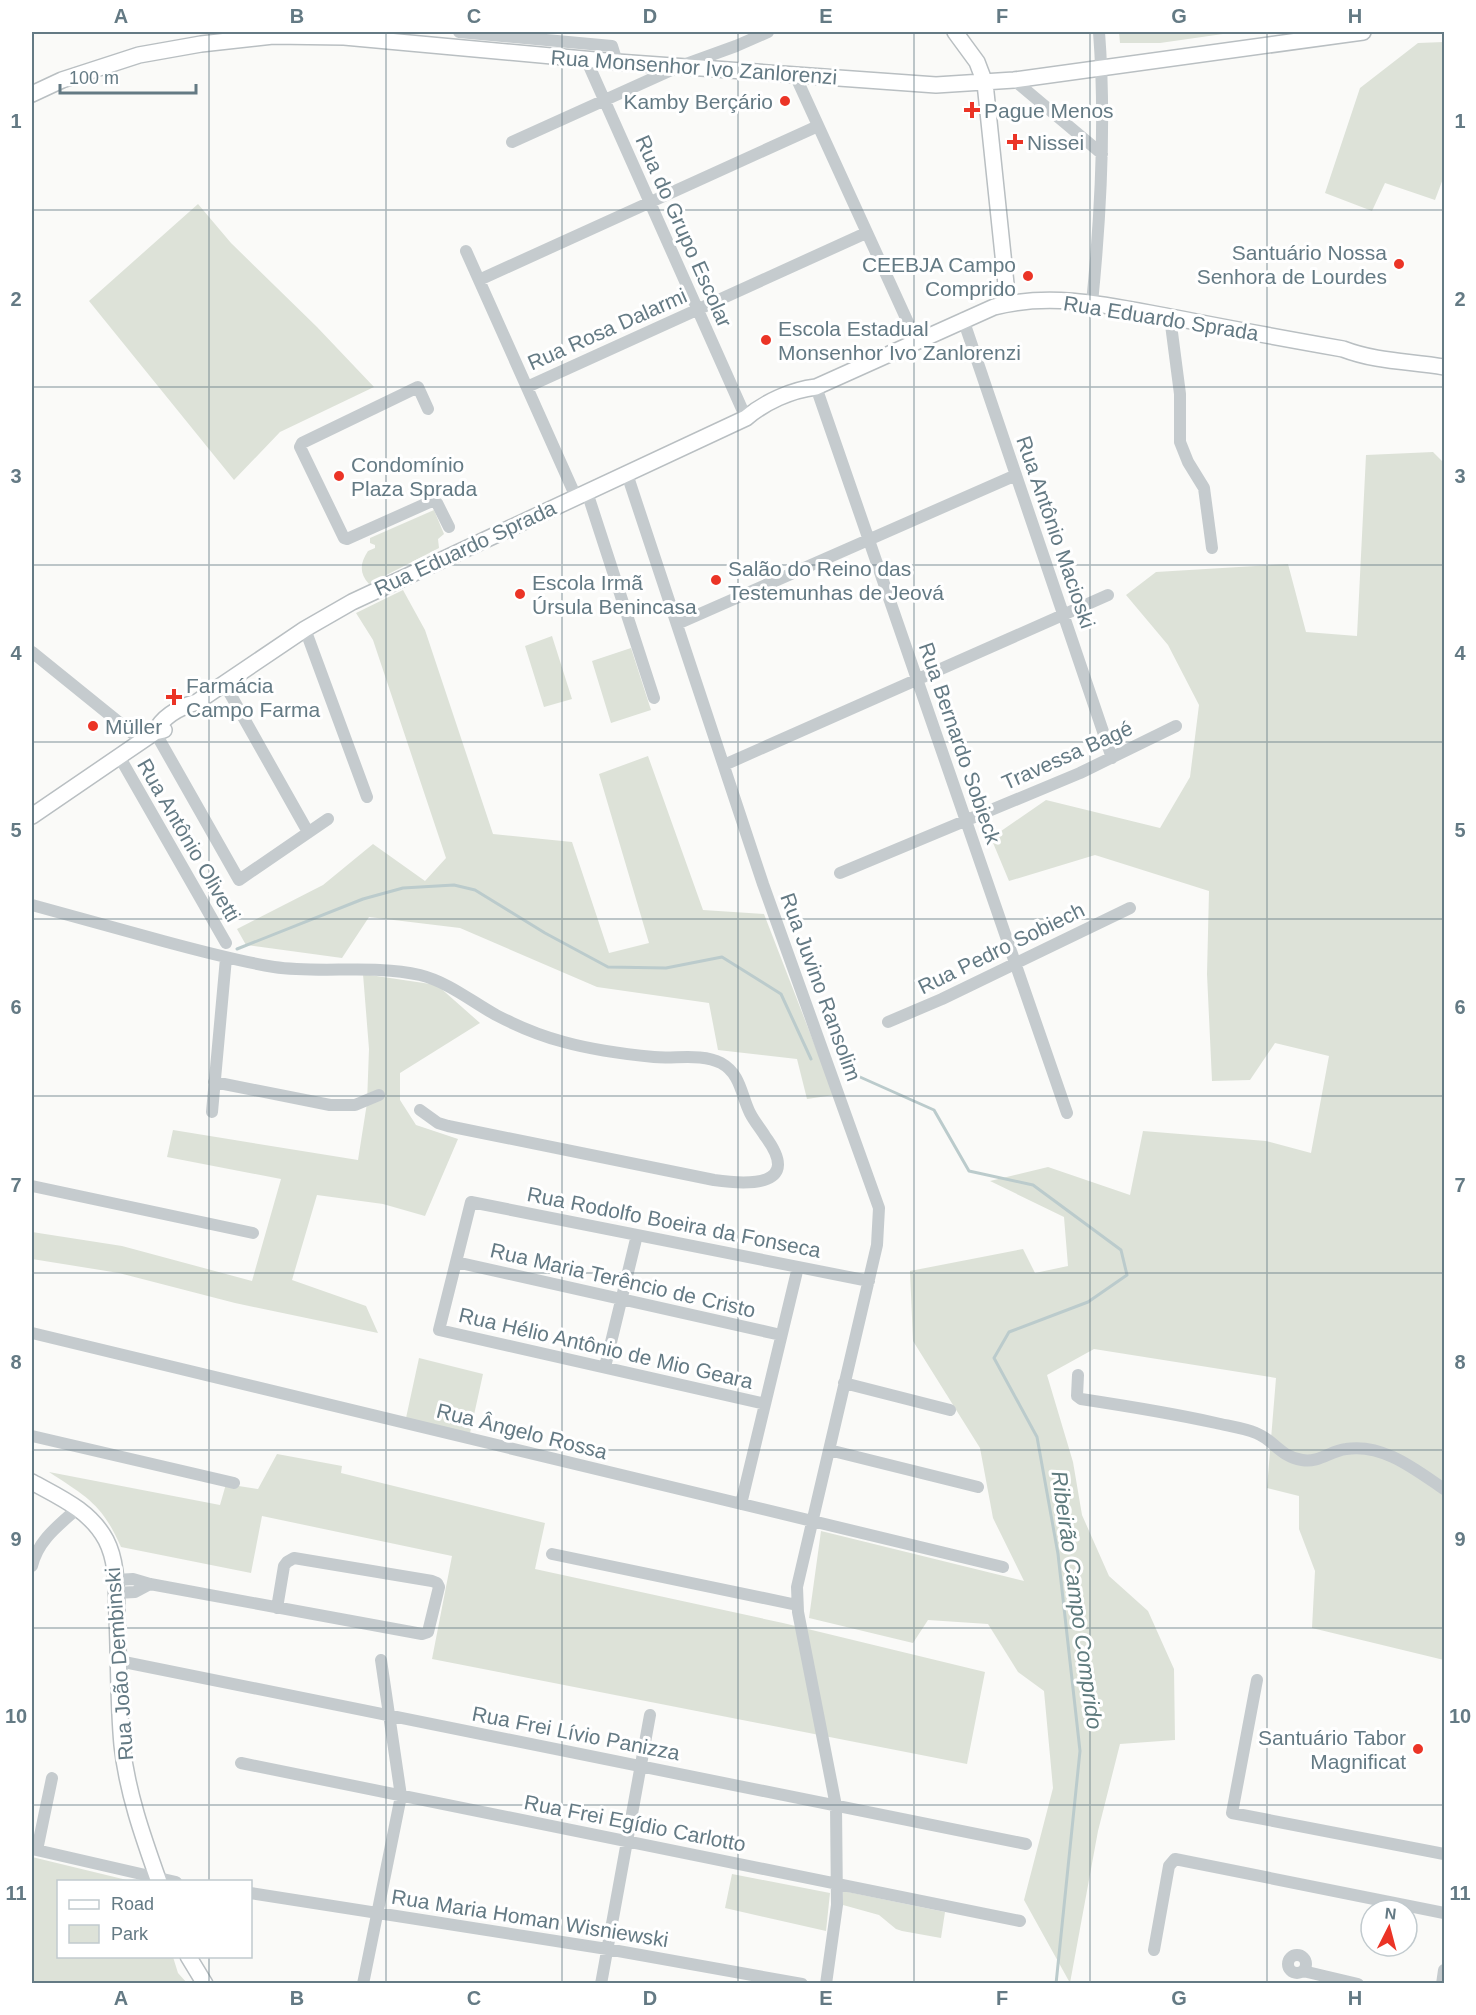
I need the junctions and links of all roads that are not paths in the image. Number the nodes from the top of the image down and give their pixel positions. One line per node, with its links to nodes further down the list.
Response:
1 (459, 32): 8 (street)
2 (768, 32): 9 (street)
3 (955, 32): 13 (main road)
4 (1099, 32): 10 (street)
5 (1363, 32): 10 (main road, Rua Monsenhor Ivo Zanlorenzi)
6 (377, 36): 7 (main road, Rua Monsenhor Ivo Zanlorenzi); 14 (main road, Rua Monsenhor Ivo Zanlorenzi)
7 (586, 59): 8 (main road, Rua Monsenhor Ivo Zanlorenzi); 15 (street, Rua do Grupo Escolar)
8 (617, 62): 9 (main road, Rua Monsenhor Ivo Zanlorenzi)
9 (678, 67): 11 (main road, Rua Monsenhor Ivo Zanlorenzi); 15 (street)
10 (1102, 68): 12 (main road, Rua Monsenhor Ivo Zanlorenzi); 18 (street)
11 (795, 75): 13 (main road, Rua Monsenhor Ivo Zanlorenzi); 16 (street)
12 (1014, 80): 13 (main road, Rua Monsenhor Ivo Zanlorenzi); 18 (street)
13 (985, 83): 23 (main road)
14 (32, 94)
15 (604, 100): 17 (street); 19 (street, Rua do Grupo Escolar)
16 (818, 126): 19 (street); 20 (street)
17 (512, 142)
18 (1102, 154): 24 (street)
19 (650, 202): 22 (street); 25 (street, Rua do Grupo Escolar)
20 (866, 233): 25 (street, Rua Rosa Dalarmi); 28 (street)
21 (466, 251): 22 (street)
22 (479, 280): 30 (street)
23 (1008, 303): 24 (main road, Rua Eduardo Sprada); 27 (main road, Rua Eduardo Sprada)
24 (1092, 303): 26 (main road, Rua Eduardo Sprada)
25 (698, 309): 30 (street, Rua Rosa Dalarmi); 33 (street, Rua do Grupo Escolar)
26 (1170, 317): 29 (main road, Rua Eduardo Sprada); 39 (street)
27 (963, 319): 28 (main road, Rua Eduardo Sprada); 35 (street, Rua Antônio Macioski)
28 (915, 340): 31 (main road, Rua Eduardo Sprada)
29 (1444, 368)
30 (527, 387): 36 (street)
31 (816, 387): 33 (main road, Rua Eduardo Sprada); 38 (street, Rua Bernardo Sobieck)
32 (428, 409): 37 (street)
33 (746, 418): 34 (main road, Rua Eduardo Sprada)
34 (627, 474): 36 (main road, Rua Eduardo Sprada); 42 (street, Rua Juvino Ransolim)
35 (1016, 475): 38 (street); 41 (street, Rua Antônio Macioski)
36 (582, 494): 43 (main road, Rua Eduardo Sprada); 47 (street)
37 (449, 527)
38 (869, 540): 42 (street); 45 (street, Rua Bernardo Sobieck)
39 (1212, 548)
40 (1108, 595): 41 (street)
41 (1064, 615): 45 (street); 51 (street, Rua Antônio Macioski)
42 (677, 624): 52 (street, Rua Juvino Ransolim)
43 (304, 629): 46 (main road, Rua Eduardo Sprada); 53 (street)
44 (32, 652): 49 (street)
45 (917, 680): 52 (street); 56 (street, Rua Bernardo Sobieck)
46 (224, 683): 49 (main road, Rua Eduardo Sprada); 57 (street)
47 (654, 698)
48 (1176, 726): 51 (street, Travessa Bagé)
49 (148, 737): 50 (main road, Rua Eduardo Sprada); 57 (street)
50 (119, 756): 54 (main road, Rua Eduardo Sprada); 61 (street, Rua Antônio Olivetti)
51 (1112, 758): 56 (street, Travessa Bagé)
52 (724, 765): 75 (street, Rua Juvino Ransolim)
53 (367, 797)
54 (32, 816)
55 (328, 819): 57 (street)
56 (966, 820): 58 (street, Travessa Bagé); 63 (street, Rua Bernardo Sobieck)
57 (308, 832)
58 (840, 873)
59 (32, 905): 62 (street)
60 (1130, 908): 63 (street, Rua Pedro Sobiech)
61 (226, 942)
62 (226, 958): 65 (street); 67 (street)
63 (1016, 963): 64 (street, Rua Pedro Sobiech); 69 (street, Rua Bernardo Sobieck)
64 (888, 1022)
65 (214, 1082): 66 (street); 68 (street)
66 (379, 1095)
67 (420, 1110)
68 (212, 1112)
69 (1067, 1113)
70 (32, 1186): 71 (street)
71 (253, 1233)
72 (637, 1235): 73 (street, Rua Rodolfo Boeira da Fonseca); 74 (street, Rua Rodolfo Boeira da Fonseca); 76 (street)
73 (456, 1262): 76 (street, Rua Maria Terêncio de Cristo); 79 (street, Rua Hélio Antônio de Mio Geara)
74 (798, 1267): 75 (street, Rua Rodolfo Boeira da Fonseca); 78 (street)
75 (869, 1281): 81 (street, Rua Juvino Ransolim)
76 (621, 1299): 78 (street, Rua Maria Terêncio de Cristo); 79 (street)
77 (32, 1333): 90 (street, Rua Ângelo Rossa)
78 (781, 1335): 82 (street)
79 (604, 1367): 82 (street, Rua Hélio Antônio de Mio Geara)
80 (1078, 1375): 89 (street)
81 (844, 1383): 83 (street); 85 (street, Rua Juvino Ransolim)
82 (765, 1404): 90 (street)
83 (950, 1410)
84 (32, 1436): 87 (street)
85 (829, 1450): 88 (street); 92 (street, Rua Juvino Ransolim)
86 (32, 1482): 91 (main road, Rua João Dembinski)
87 (234, 1483)
88 (978, 1487)
89 (1444, 1490)
90 (741, 1504): 92 (street, Rua Ângelo Rossa)
91 (78, 1508): 94 (street); 96 (main road, Rua João Dembinski)
92 (812, 1521): 95 (street, Rua Ângelo Rossa); 97 (street, Rua Juvino Ransolim)
93 (552, 1554): 97 (street)
94 (32, 1566)
95 (1003, 1567)
96 (116, 1587): 98 (street); 100 (main road, Rua João Dembinski)
97 (797, 1605): 108 (street, Rua Juvino Ransolim)
98 (277, 1608): 98 (street)
99 (381, 1660): 103 (street)
100 (119, 1661): 103 (street, Rua Frei Lívio Panizza); 113 (main road, Rua João Dembinski)
101 (1257, 1680): 112 (street)
102 (650, 1715): 105 (street)
103 (389, 1716): 105 (street, Rua Frei Lívio Panizza); 107 (street)
104 (241, 1763): 107 (street, Rua Frei Egídio Carlotto)
105 (641, 1766): 108 (street, Rua Frei Lívio Panizza); 109 (street)
106 (52, 1778): 111 (street)
107 (401, 1796): 109 (street, Rua Frei Egídio Carlotto); 116 (street)
108 (836, 1806): 110 (street, Rua Frei Lívio Panizza); 114 (street, Rua Juvino Ransolim)
109 (627, 1842): 114 (street, Rua Frei Egídio Carlotto); 119 (street)
110 (1026, 1844)
111 (34, 1849): 113 (street)
112 (1444, 1854)
113 (158, 1880)
114 (838, 1884): 118 (street, Rua Frei Egídio Carlotto); 128 (street, Rua Juvino Ransolim)
115 (252, 1893): 116 (street, Rua Maria Homan Wisniewski)
116 (377, 1913): 119 (street, Rua Maria Homan Wisniewski); 125 (street)
117 (1444, 1913): 120 (street)
118 (1020, 1921)
119 (607, 1949): 126 (street); 127 (street, Rua Maria Homan Wisniewski)
120 (1154, 1950)
121 (189, 1958): 124 (main road)
122 (1444, 1970): 130 (street)
123 (1303, 1971): 129 (street)
124 (206, 1983)
125 (363, 1983)
126 (601, 1983)
127 (802, 1983)
128 (826, 1983)
129 (1358, 1983)
130 (1442, 1983)

